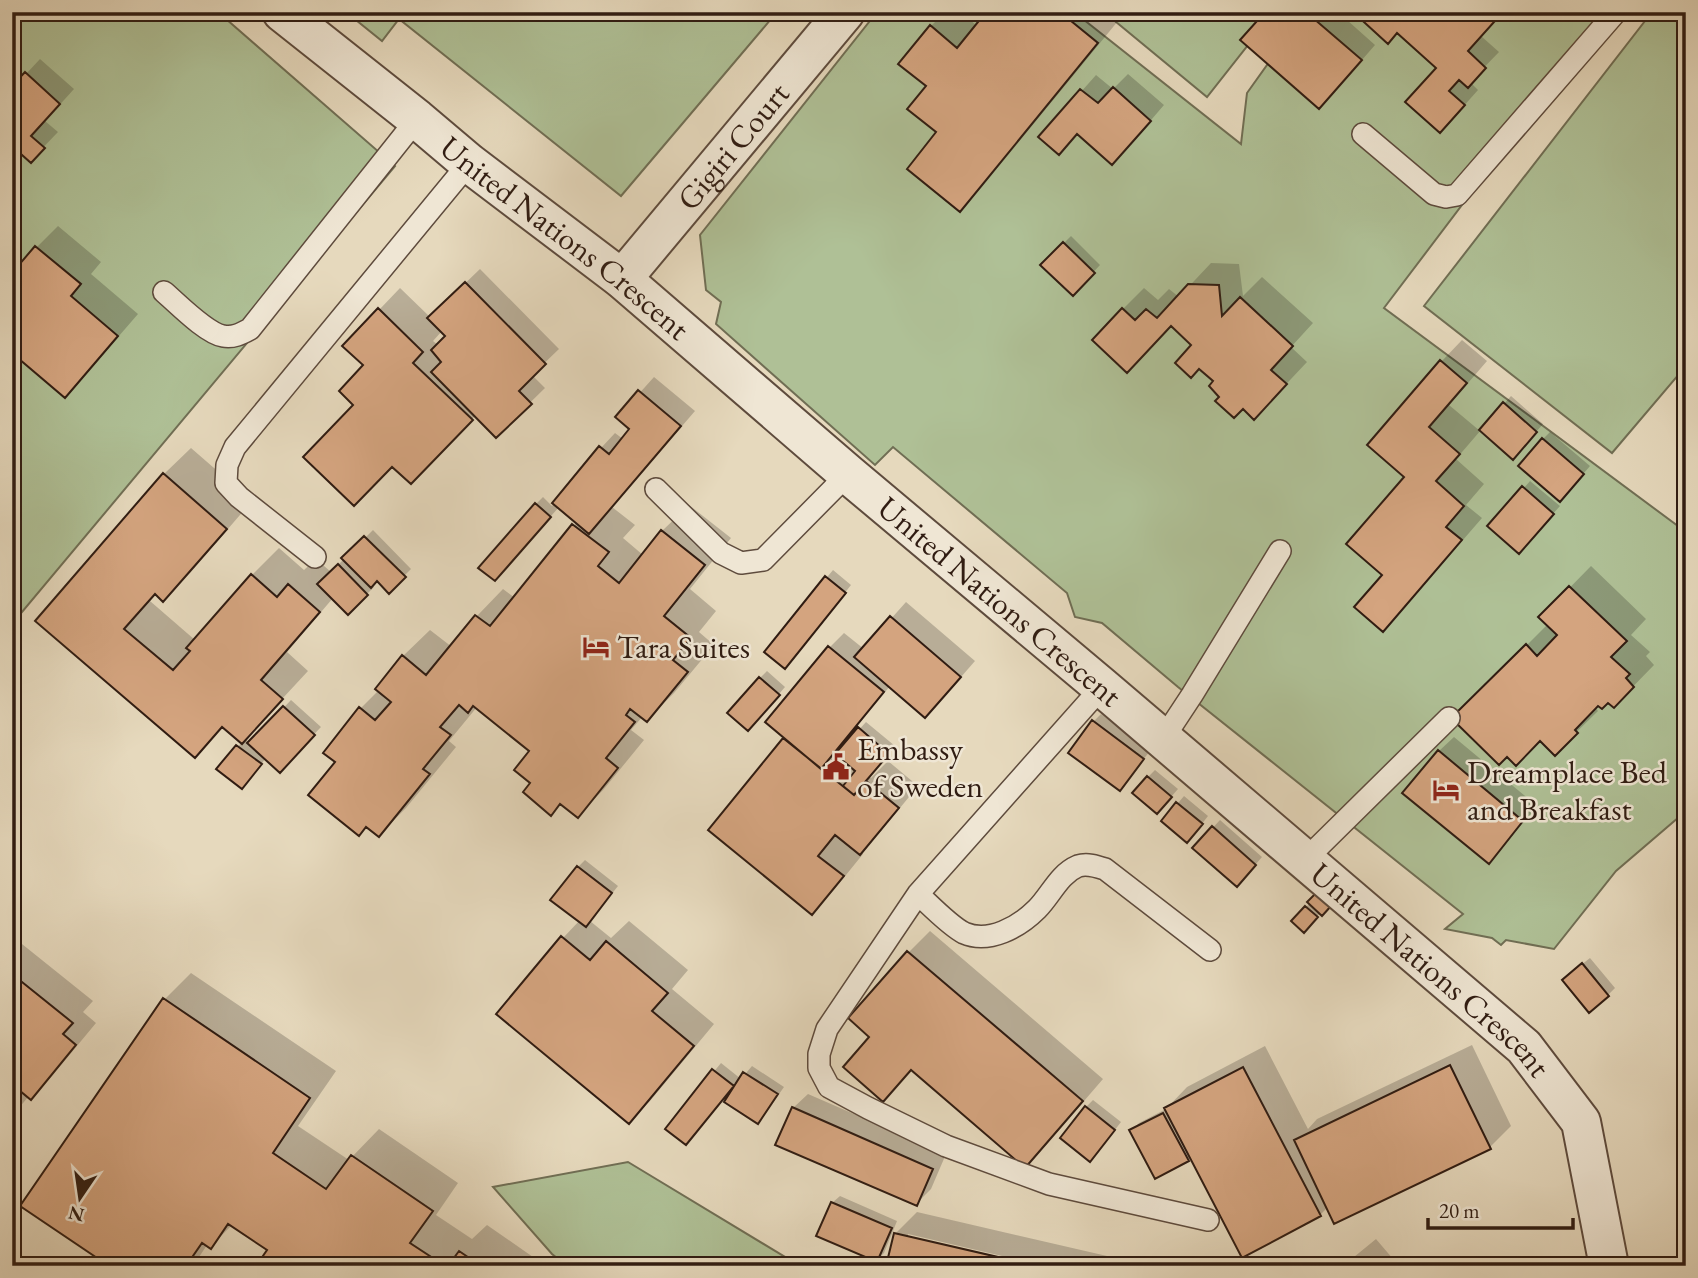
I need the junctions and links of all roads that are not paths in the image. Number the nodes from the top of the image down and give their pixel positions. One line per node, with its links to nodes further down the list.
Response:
1 (282, 12): 4 (street, United Nations Crescent)
2 (845, 12): 7 (street, Gigiri Court)
3 (1616, 12): 5 (lane)
4 (417, 119): 6 (street, United Nations Crescent); 8 (lane)
5 (1363, 134)
6 (469, 163): 7 (street, United Nations Crescent); 12 (lane)
7 (622, 279): 9 (street, United Nations Crescent)
8 (164, 292)
9 (848, 474): 10 (lane); 13 (street, United Nations Crescent)
10 (656, 489)
11 (1280, 551): 15 (lane)
12 (315, 556)
13 (1102, 687): 15 (street, United Nations Crescent); 17 (lane)
14 (1449, 718): 16 (lane)
15 (1163, 739): 16 (street, United Nations Crescent)
16 (1305, 860): 20 (street, United Nations Crescent)
17 (918, 894): 18 (lane); 19 (lane)
18 (1210, 950)
19 (1208, 1220)
20 (1609, 1266)

